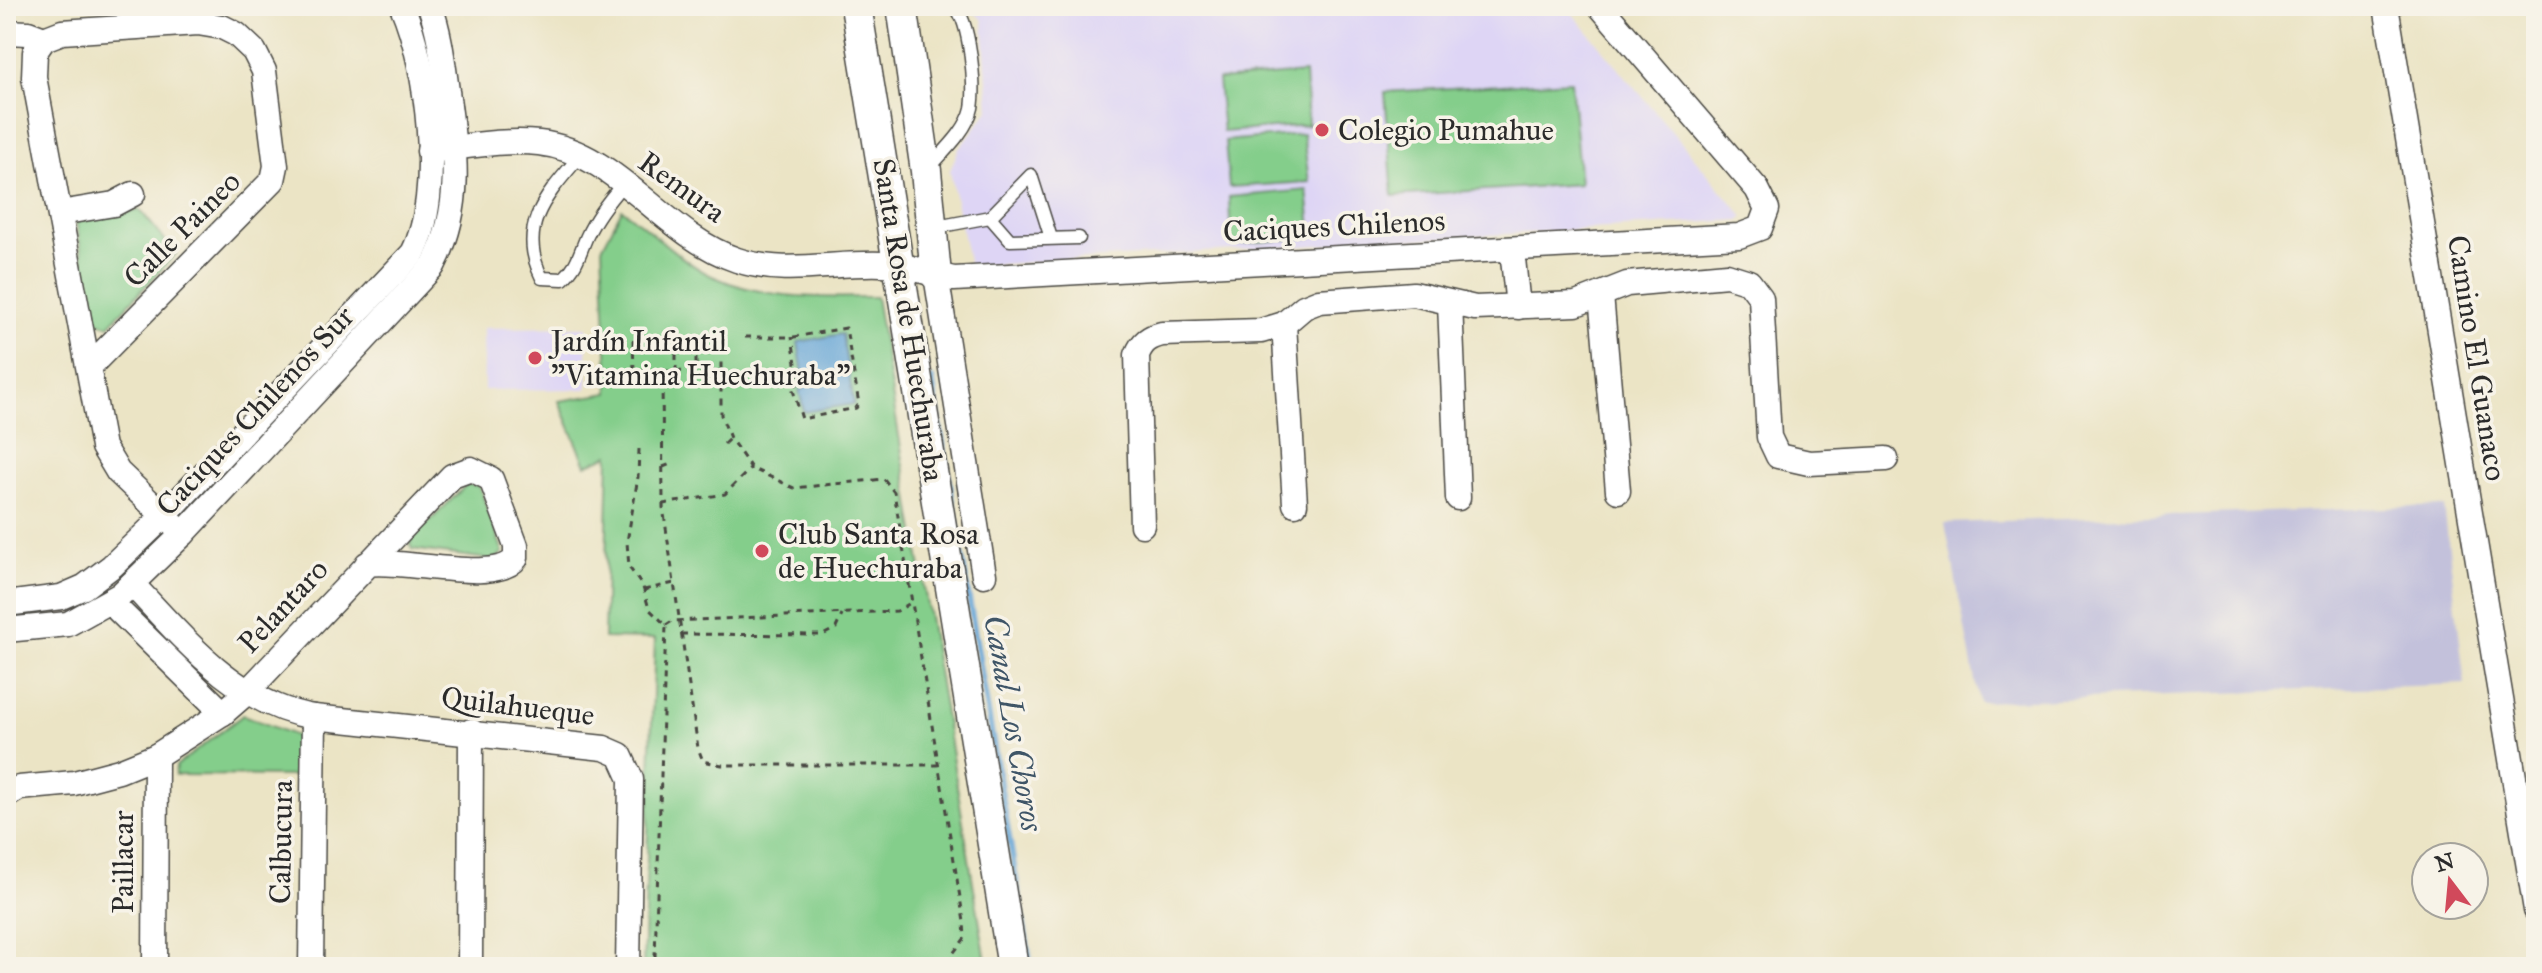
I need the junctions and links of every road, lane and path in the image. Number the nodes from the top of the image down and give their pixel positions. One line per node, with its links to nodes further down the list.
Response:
1 (402, 6): 11 (street, Caciques Chilenos Sur)
2 (430, 6): 10 (street, Caciques Chilenos Sur)
3 (856, 6): 22 (street, Santa Rosa de Huechuraba)
4 (902, 6): 13 (street, Santa Rosa de Huechuraba)
5 (954, 6): 13 (lane)
6 (1600, 6): 21 (street, Caciques Chilenos)
7 (2386, 6): 73 (street, Camino El Guanaco)
8 (6, 32): 9 (street, Calle Paineo)
9 (44, 39): 16 (street, Calle Paineo); 34 (street, Calle Paineo)
10 (456, 148): 11 (street, Remura); 12 (street, Remura); 52 (street, Caciques Chilenos Sur)
11 (429, 151): 50 (street, Caciques Chilenos Sur)
12 (580, 156): 14 (street, Remura); 14 (lane)
13 (926, 171): 18 (street, Santa Rosa de Huechuraba)
14 (623, 184): 22 (street, Remura)
15 (133, 194): 16 (street, Calle Paineo)
16 (60, 213): 34 (street, Calle Paineo)
17 (990, 217): 18 (lane); 19 (lane); 19 (lane)
18 (931, 228): 23 (street, Santa Rosa de Huechuraba)
19 (1051, 238): 20 (lane)
20 (1079, 238)
21 (1512, 249): 23 (street, Caciques Chilenos); 26 (street)
22 (901, 266): 23 (street, Caciques Chilenos); 78 (street, Santa Rosa de Huechuraba)
23 (936, 275): 54 (street, Santa Rosa de Huechuraba)
24 (1601, 295): 26 (street); 42 (street); 46 (street)
25 (1450, 303): 26 (street); 27 (street); 47 (street)
26 (1518, 307)
27 (1284, 324): 49 (street); 51 (street)
28 (745, 337): 29 (path)
29 (792, 337): 29 (path)
30 (633, 340): 35 (path)
31 (676, 345): 36 (path)
32 (696, 346): 37 (path)
33 (721, 361): 38 (path)
34 (89, 367): 50 (street, Calle Paineo)
35 (662, 371): 36 (path); 44 (path)
36 (676, 371): 37 (path)
37 (696, 371): 38 (path)
38 (721, 372): 39 (path)
39 (730, 438): 40 (path); 45 (path)
40 (724, 444)
41 (639, 449): 57 (path)
42 (1886, 459)
43 (673, 463): 44 (path)
44 (663, 467): 48 (path)
45 (751, 468): 48 (path); 59 (path)
46 (1618, 491)
47 (1458, 498)
48 (663, 504): 55 (path)
49 (1295, 504)
50 (163, 517): 52 (street, Calle Paineo); 60 (street, Caciques Chilenos Sur)
51 (1142, 525)
52 (183, 534): 56 (street, Caciques Chilenos Sur)
53 (367, 564): 53 (street, Pelantaro); 66 (street, Pelantaro)
54 (984, 575)
55 (674, 583): 57 (path); 62 (path)
56 (132, 584): 58 (street, Caciques Chilenos Sur); 66 (street, Quilahueque)
57 (644, 590): 63 (path)
58 (110, 602): 64 (street, Caciques Chilenos Sur); 67 (street)
59 (912, 602): 61 (path); 71 (path)
60 (6, 604)
61 (842, 615): 62 (path); 65 (path)
62 (679, 622): 63 (path); 65 (path)
63 (666, 625): 71 (path)
64 (6, 630)
65 (681, 634): 71 (path)
66 (246, 693): 67 (street, Paillacar); 68 (street, Quilahueque)
67 (223, 713): 70 (street, Paillacar)
68 (314, 717): 69 (street, Quilahueque); 75 (street, Calbucura)
69 (471, 731): 76 (street); 77 (street, Quilahueque)
70 (156, 756): 72 (street, Paillacar); 74 (street, Paillacar)
71 (939, 765)
72 (6, 796)
73 (2536, 910)
74 (155, 967)
75 (311, 967)
76 (470, 967)
77 (628, 967)
78 (1013, 967)

